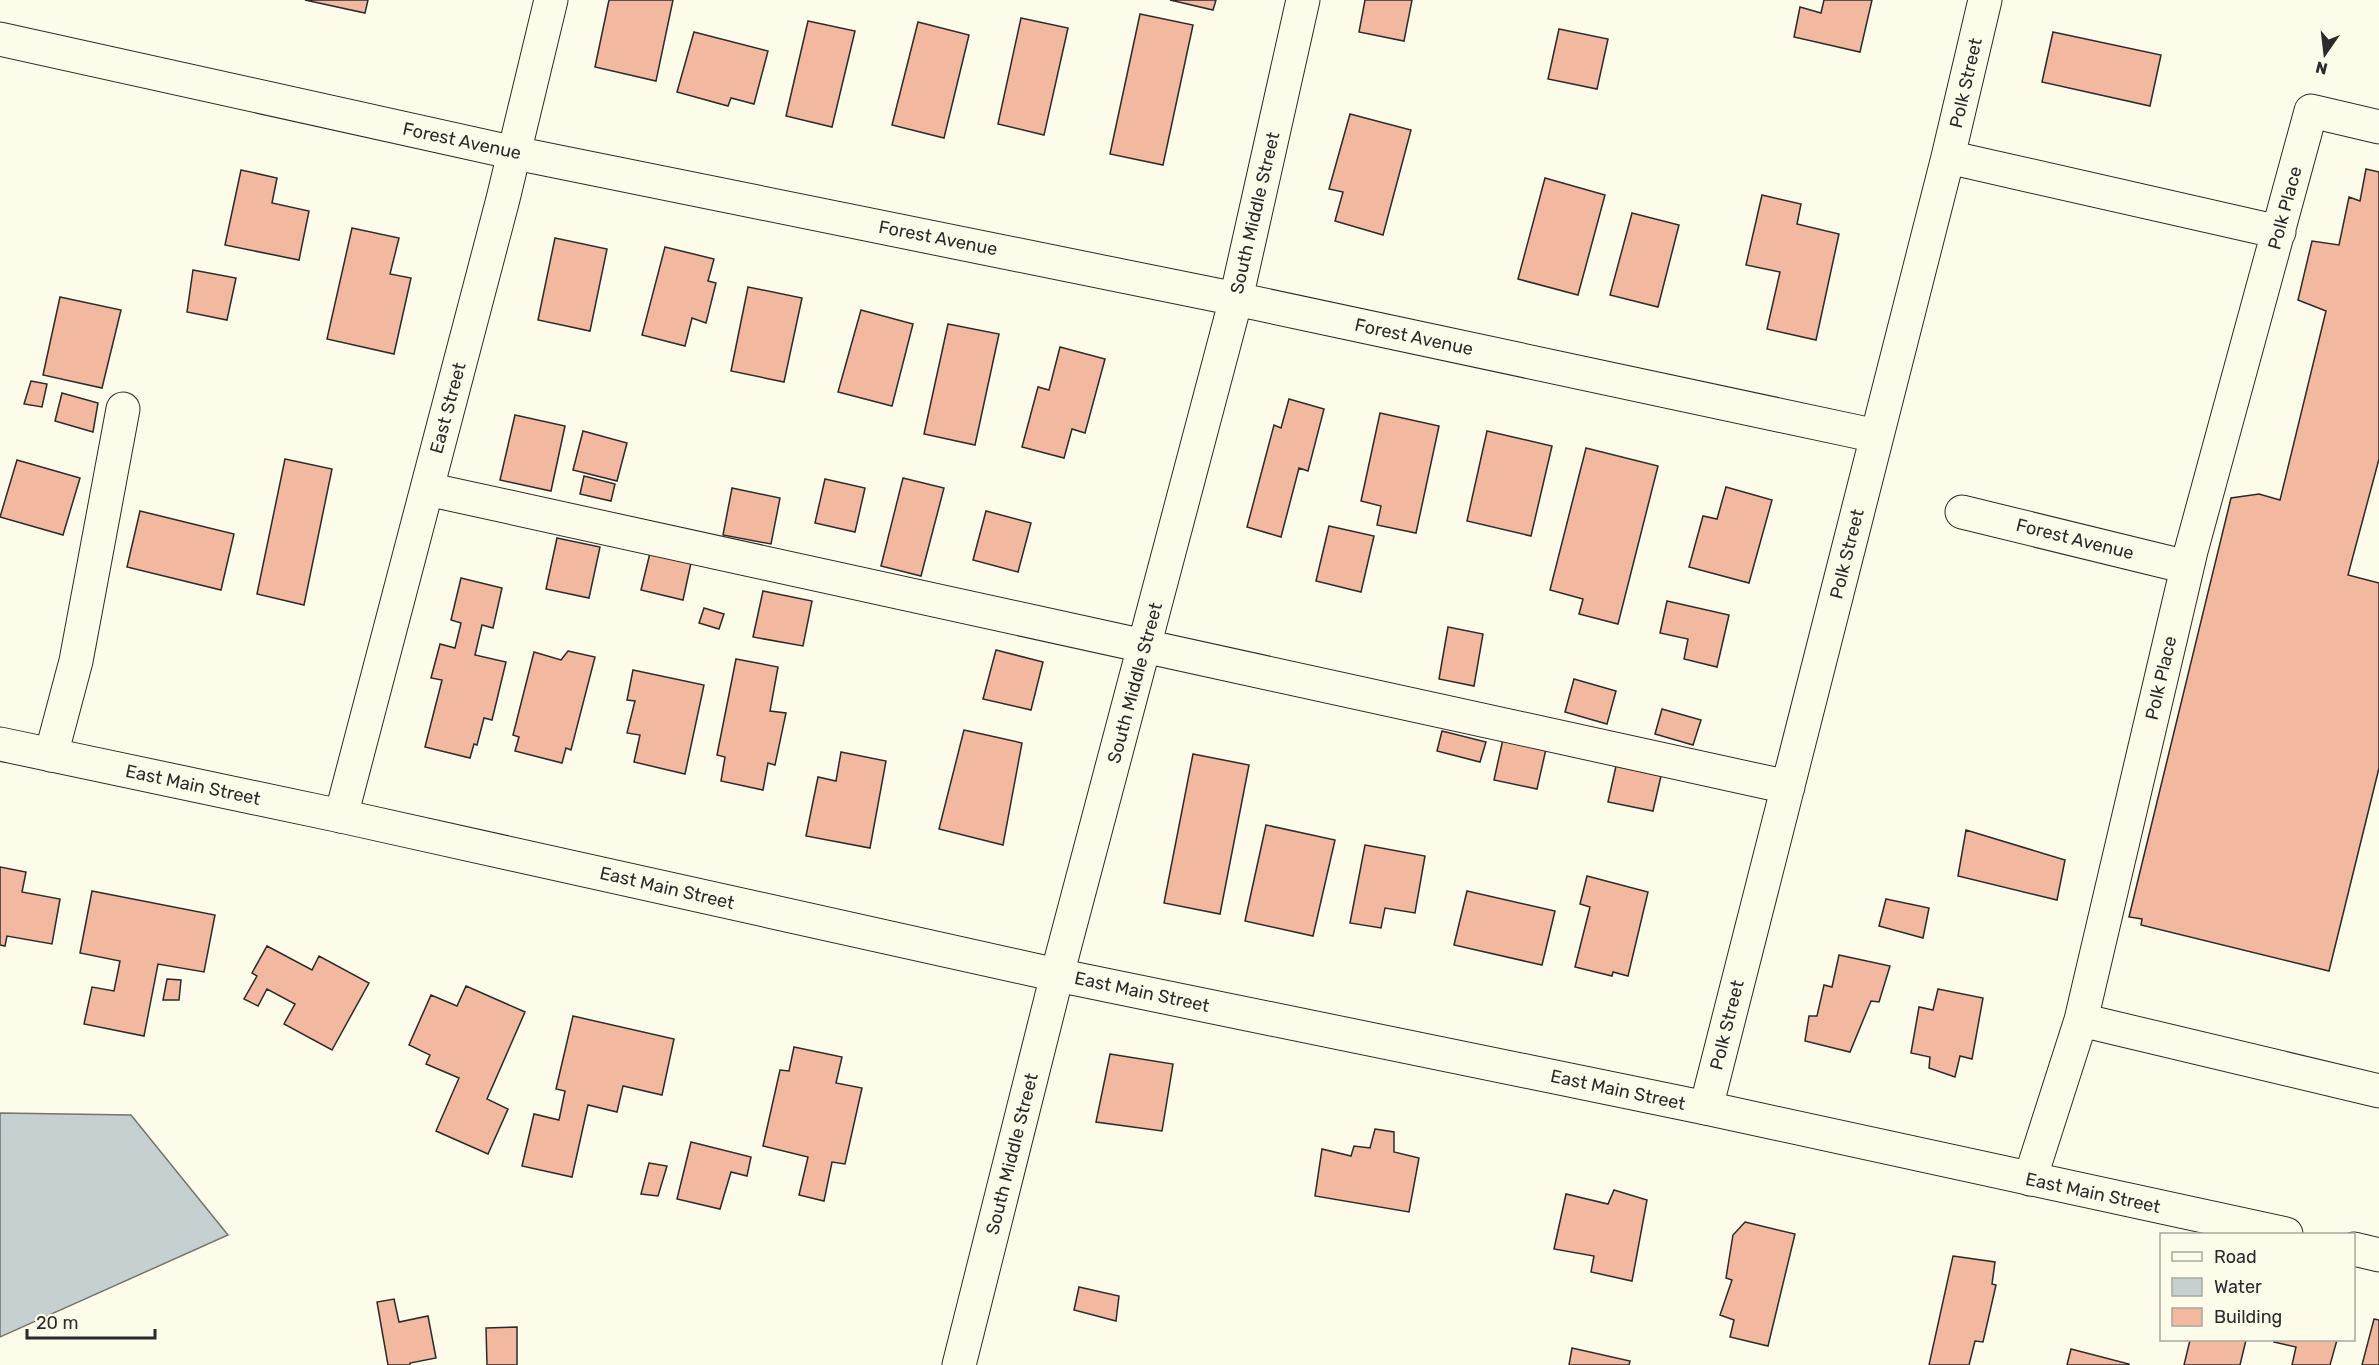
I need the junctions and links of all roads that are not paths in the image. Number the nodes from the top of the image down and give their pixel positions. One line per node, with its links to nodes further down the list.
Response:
1 (551, 0): 6 (street, East Street)
2 (1303, 0): 9 (street, South Middle Street)
3 (1985, 0): 7 (street, Polk Street)
4 (0, 39): 6 (street, Forest Avenue)
5 (2379, 127): 8 (street, Polk Place)
6 (515, 153): 9 (street, Forest Avenue); 12 (street, East Street)
7 (1948, 157): 8 (street); 11 (street, Polk Street)
8 (2279, 232): 14 (street, Polk Place)
9 (1236, 299): 11 (street, Forest Avenue); 15 (street, South Middle Street)
10 (123, 409): 17 (street)
11 (1877, 436): 18 (street, Polk Street)
12 (427, 489): 15 (street); 19 (street, East Street)
13 (1962, 512): 14 (street, Forest Avenue)
14 (2187, 567): 21 (street, Polk Place)
15 (1145, 645): 18 (street); 20 (street, South Middle Street)
16 (0, 744): 17 (street, East Main Street)
17 (51, 755): 19 (street, East Main Street)
18 (1788, 787): 23 (street, Polk Street)
19 (341, 816): 20 (street, East Main Street)
20 (1057, 975): 23 (street, East Main Street); 28 (street, South Middle Street)
21 (2081, 1020): 22 (street); 24 (street, Polk Place)
22 (2379, 1091)
23 (1706, 1107): 24 (street, East Main Street)
24 (2030, 1179): 25 (street, East Main Street)
25 (2281, 1233)
26 (2355, 1249): 27 (street)
27 (2379, 1255)
28 (959, 1365)

